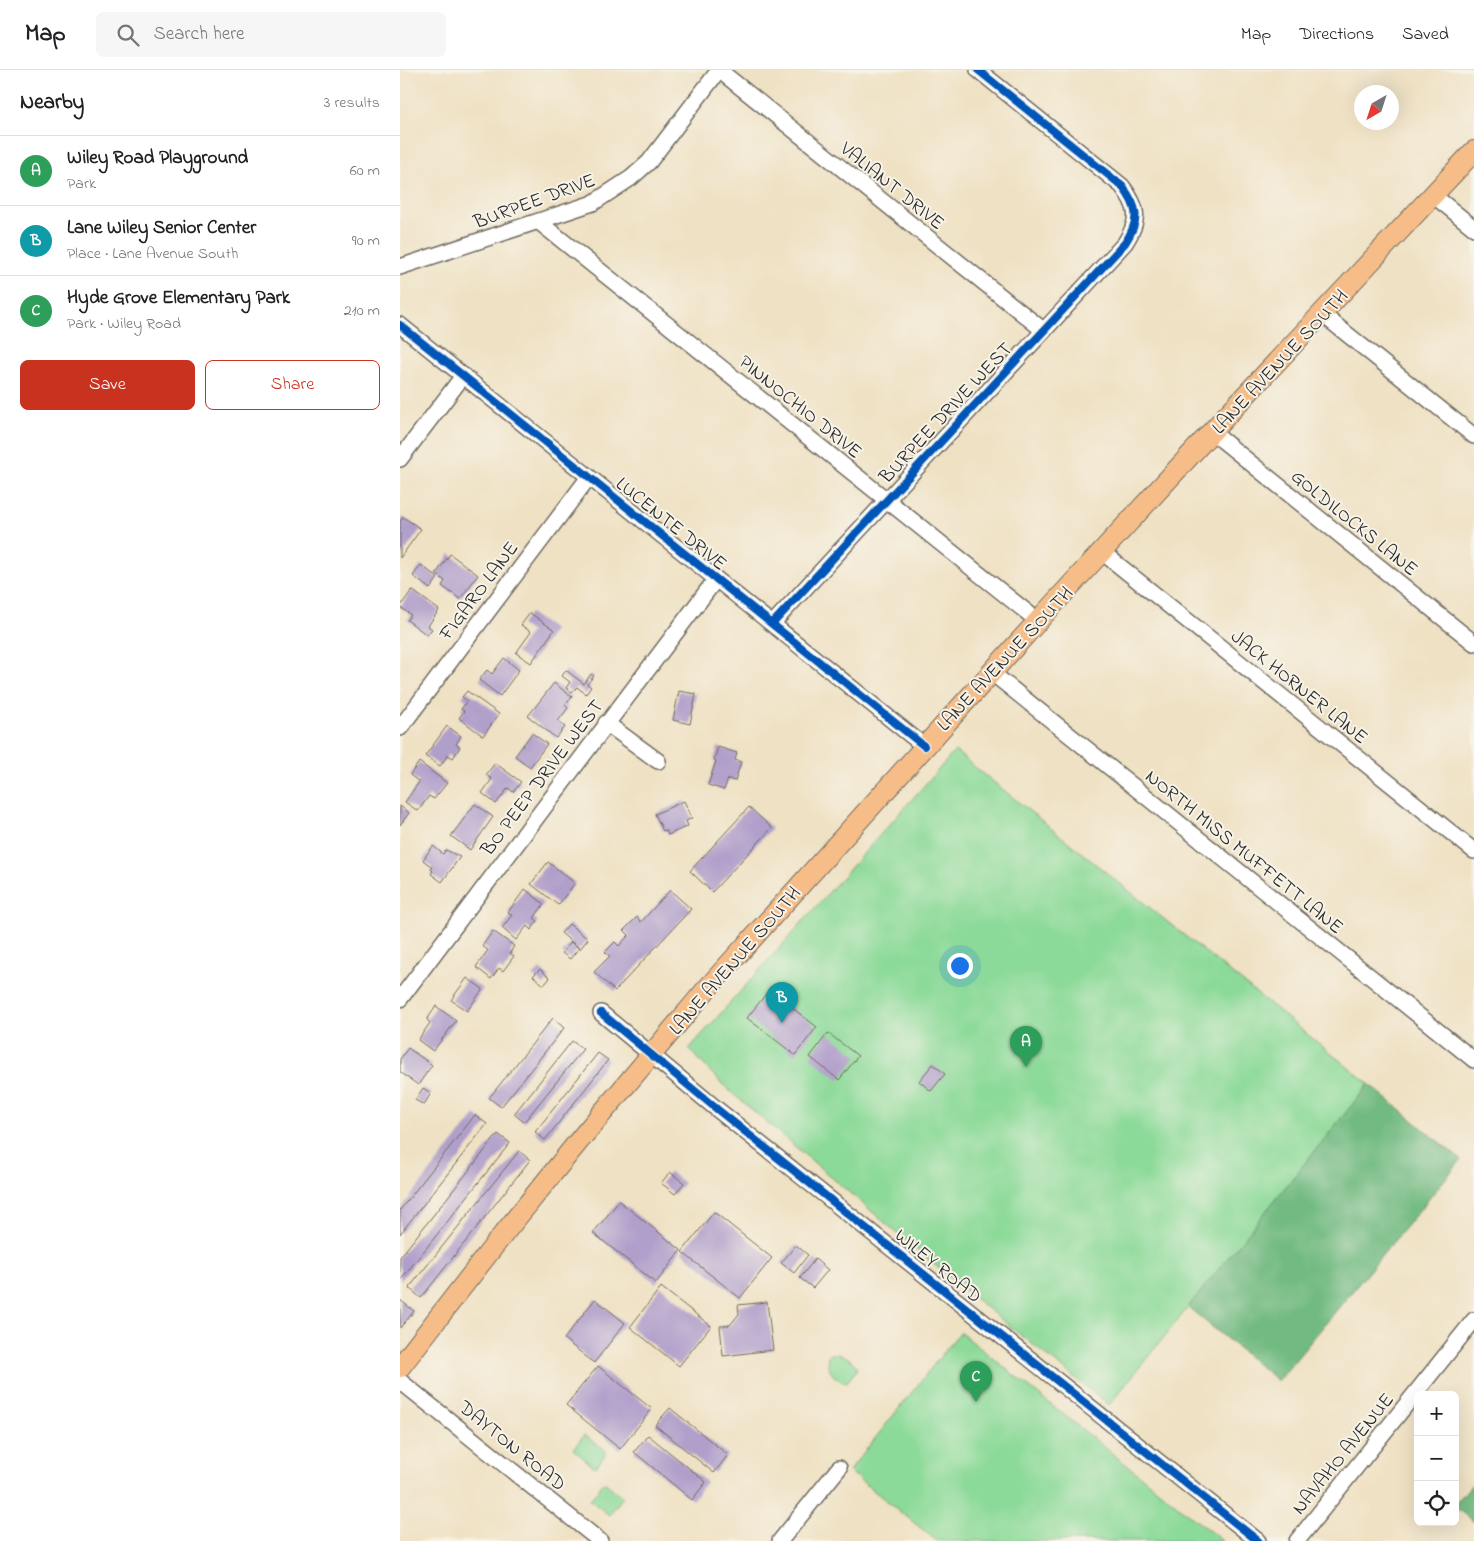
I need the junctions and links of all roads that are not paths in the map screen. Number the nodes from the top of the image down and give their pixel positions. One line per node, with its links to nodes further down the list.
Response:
1 (719, 70): 5 (street, BURPEE DRIVE); 10 (street, VALIANT DRIVE)
2 (978, 70): 10 (street, BURPEE DRIVE WEST)
3 (1474, 151): 4 (main road, LANE AVENUE SOUTH)
4 (1433, 195): 6 (street); 8 (main road, LANE AVENUE SOUTH)
5 (539, 222): 7 (street, BURPEE DRIVE); 16 (street, PINNOCHIO DRIVE)
6 (1474, 228)
7 (400, 267)
8 (1322, 314): 12 (main road, LANE AVENUE SOUTH); 13 (street)
9 (400, 325): 11 (street, LUCENTE DRIVE)
10 (1043, 330): 16 (street, BURPEE DRIVE WEST)
11 (463, 376): 14 (street); 15 (street, LUCENTE DRIVE)
12 (1212, 432): 17 (main road, LANE AVENUE SOUTH); 21 (street, GOLDILOCKS LANE)
13 (1474, 436)
14 (400, 459)
15 (589, 477): 18 (street, LUCENTE DRIVE); 24 (street, FIGARO LANE)
16 (886, 499): 19 (street, PINNOCHIO DRIVE); 20 (street, BURPEE DRIVE WEST)
17 (1102, 552): 19 (main road, LANE AVENUE SOUTH); 27 (street, JACK HORNER LANE)
18 (716, 579): 20 (street, LUCENTE DRIVE); 23 (street, BO PEEP DRIVE WEST)
19 (1038, 621): 22 (main road, LANE AVENUE SOUTH)
20 (773, 623): 25 (street, LUCENTE DRIVE)
21 (1474, 643)
22 (991, 672): 25 (main road, LANE AVENUE SOUTH); 31 (street, NORTH MISS MUFFETT LANE)
23 (606, 723): 26 (street); 28 (street, BO PEEP DRIVE WEST)
24 (400, 728)
25 (924, 746): 30 (main road, LANE AVENUE SOUTH)
26 (658, 761)
27 (1474, 851)
28 (400, 999)
29 (601, 1012): 30 (street, WILEY ROAD)
30 (651, 1054): 33 (main road, LANE AVENUE SOUTH); 38 (street, WILEY ROAD)
31 (1474, 1060)
32 (1474, 1320): 39 (street, NAVAHO AVENUE)
33 (400, 1367)
34 (400, 1381): 36 (street, DAYTON ROAD)
35 (839, 1468): 37 (street)
36 (600, 1541)
37 (780, 1541)
38 (1258, 1541)
39 (1297, 1541)

